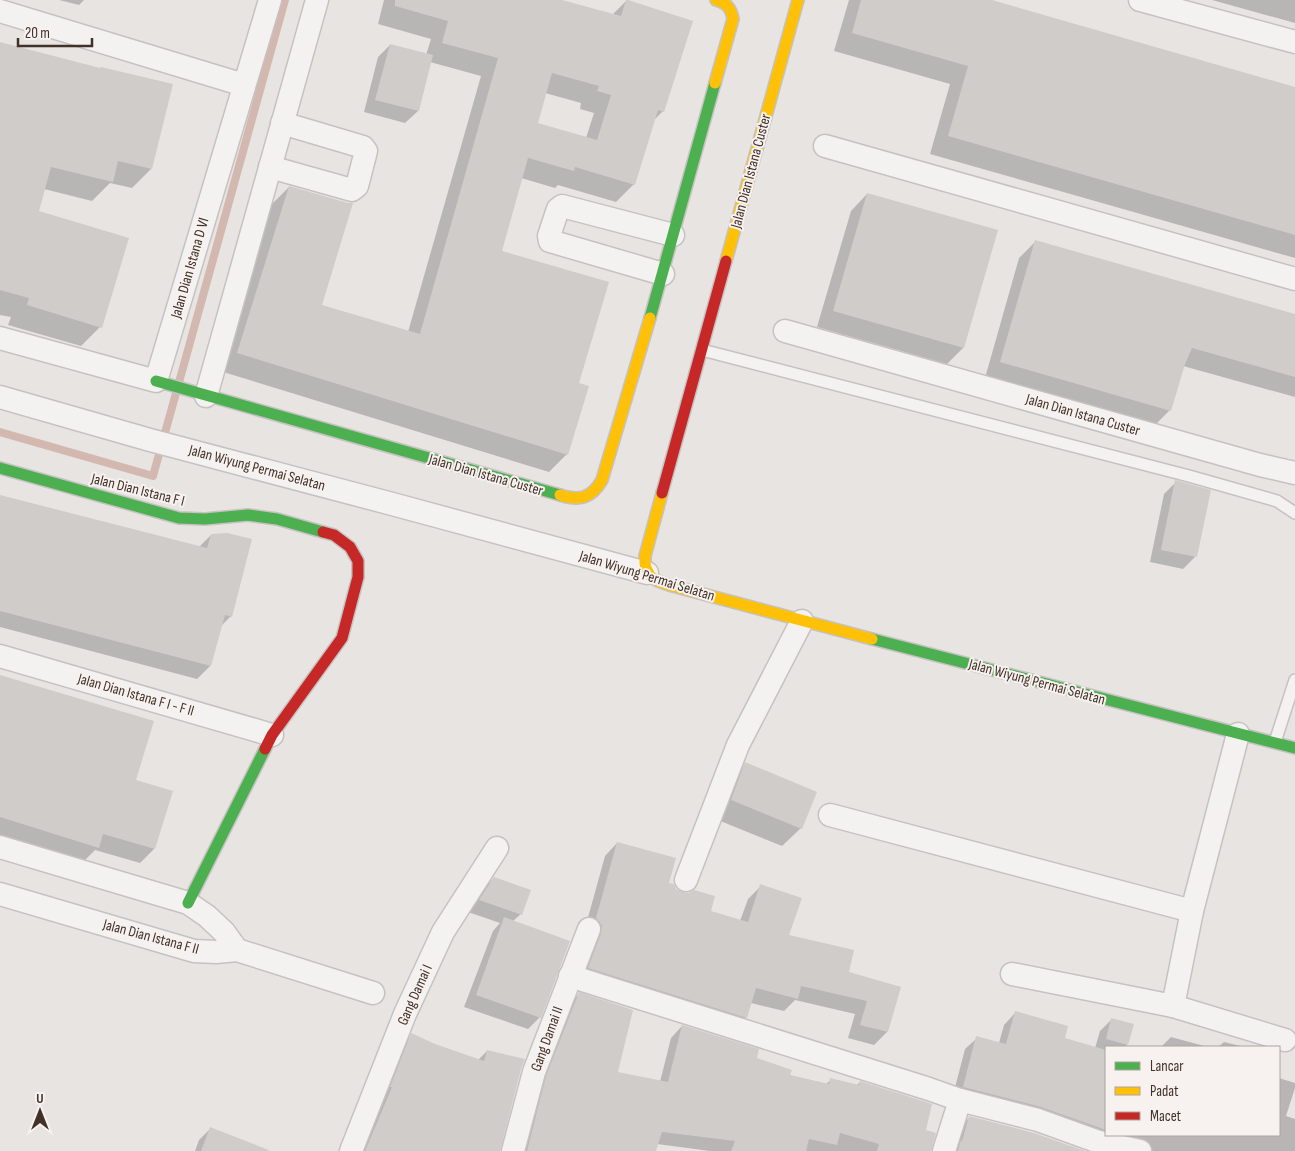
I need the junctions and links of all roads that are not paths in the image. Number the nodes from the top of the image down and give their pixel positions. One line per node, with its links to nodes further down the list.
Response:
1 (270, 0): 8 (street, Jalan Dian Istana D VI)
2 (317, 0): 9 (street)
3 (716, 0): 13 (street, Jalan Dian Istana Custer)
4 (798, 0): 19 (street, Jalan Dian Istana Custer)
5 (1140, 0): 7 (street)
6 (0, 11): 8 (street)
7 (1295, 42)
8 (244, 85): 20 (street, Jalan Dian Istana D VI)
9 (282, 123): 11 (street); 11 (street)
10 (825, 146): 16 (street)
11 (270, 167): 21 (street)
12 (596, 215): 13 (street); 14 (street); 14 (street)
13 (673, 235): 15 (street, Jalan Dian Istana Custer)
14 (586, 252): 15 (street)
15 (663, 274): 21 (street, Jalan Dian Istana Custer)
16 (1295, 278)
17 (785, 331): 24 (street, Jalan Dian Istana Custer)
18 (0, 338): 20 (street)
19 (702, 350): 25 (lane); 26 (street, Jalan Dian Istana Custer)
20 (164, 384): 21 (street, Jalan Dian Istana Custer)
21 (201, 395)
22 (0, 397): 26 (street, Jalan Wiyung Permai Selatan)
23 (0, 468): 31 (street, Jalan Dian Istana F I)
24 (1295, 473)
25 (1295, 513)
26 (648, 574): 27 (street, Jalan Wiyung Permai Selatan)
27 (802, 621): 30 (street, Jalan Wiyung Permai Selatan); 37 (street)
28 (0, 656): 31 (street, Jalan Dian Istana F I - F II)
29 (1295, 680): 32 (lane)
30 (1238, 734): 32 (street, Jalan Wiyung Permai Selatan); 40 (street)
31 (272, 735): 39 (street)
32 (1274, 742): 33 (street, Jalan Wiyung Permai Selatan)
33 (1295, 748)
34 (830, 815): 40 (street)
35 (0, 847): 39 (street, Jalan Dian Istana F II)
36 (497, 848): 50 (street, Gang Damai I)
37 (686, 880)
38 (0, 894): 42 (street, Jalan Dian Istana F II)
39 (188, 903): 42 (street, Jalan Dian Istana F II)
40 (1192, 911): 46 (street)
41 (590, 929): 44 (street, Gang Damai II)
42 (237, 950): 45 (street)
43 (1012, 974): 46 (street)
44 (570, 976): 48 (street); 51 (street, Gang Damai II)
45 (373, 993)
46 (1173, 1006): 47 (street)
47 (1285, 1040)
48 (960, 1100): 49 (street); 52 (street)
49 (1098, 1146): 53 (street)
50 (351, 1151)
51 (513, 1151)
52 (944, 1151)
53 (1140, 1151)

